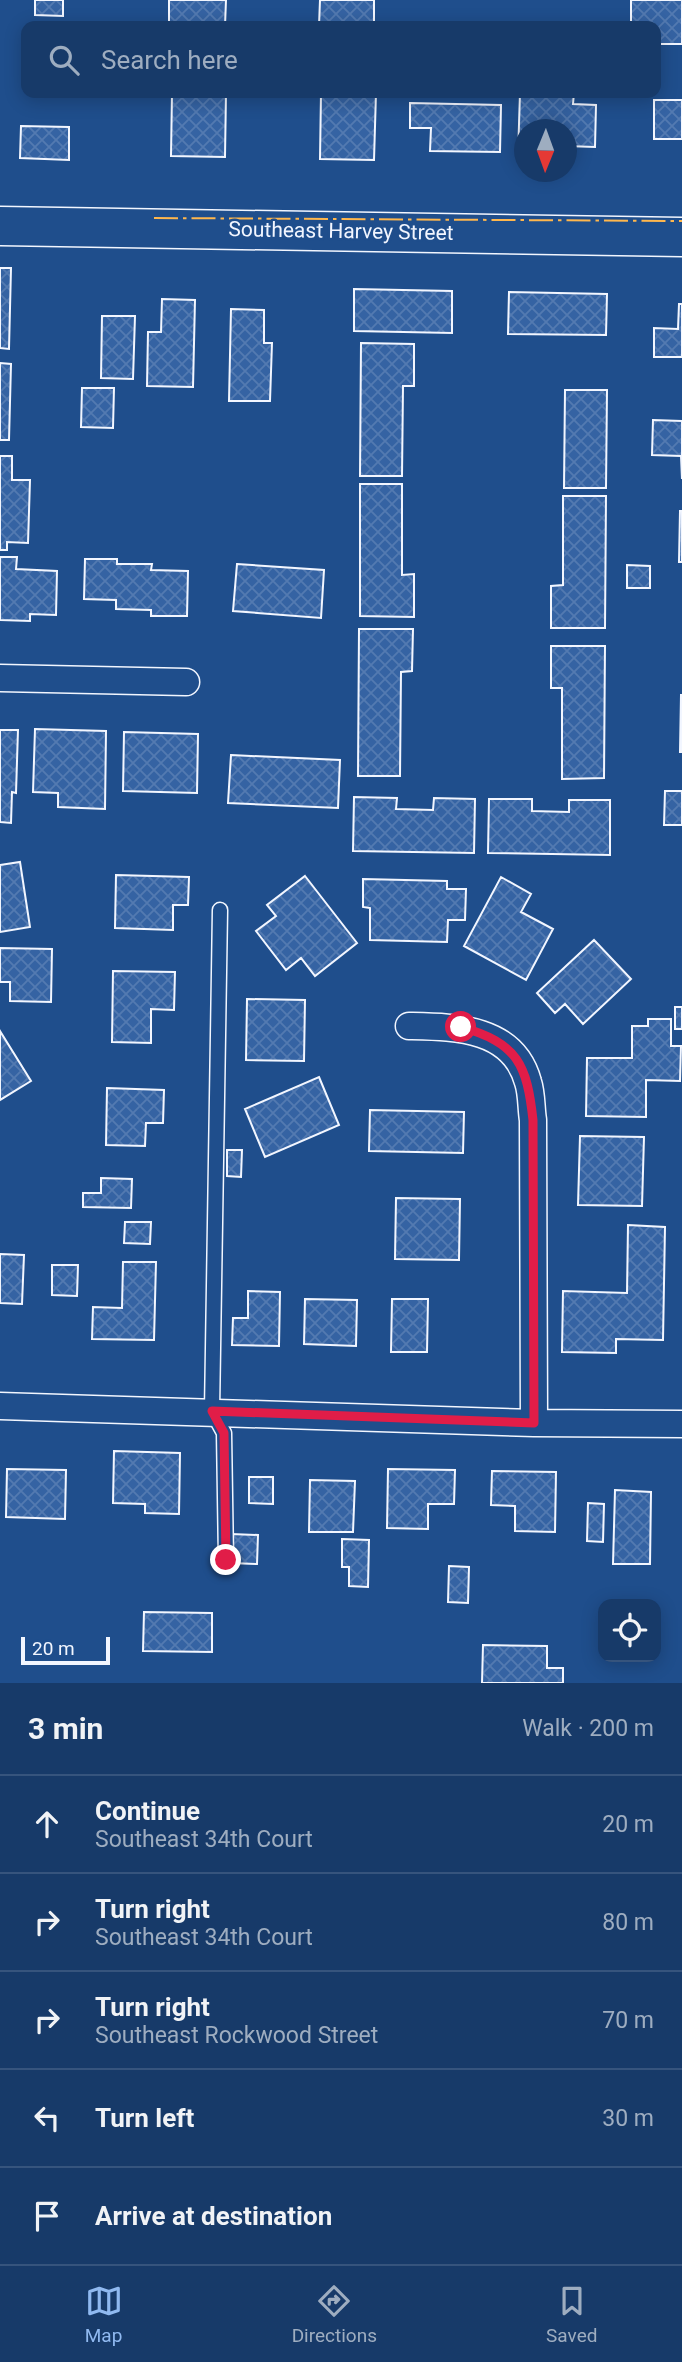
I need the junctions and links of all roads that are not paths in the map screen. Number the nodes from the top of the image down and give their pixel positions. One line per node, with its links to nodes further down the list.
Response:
1 (0, 226): 2 (street, Southeast Harvey Street)
2 (682, 237)
3 (0, 678): 4 (street)
4 (186, 682)
5 (220, 911): 8 (lane)
6 (409, 1026): 9 (street)
7 (0, 1406): 8 (street)
8 (212, 1411): 9 (street); 11 (lane)
9 (534, 1423): 10 (street)
10 (682, 1424)
11 (226, 1560)

